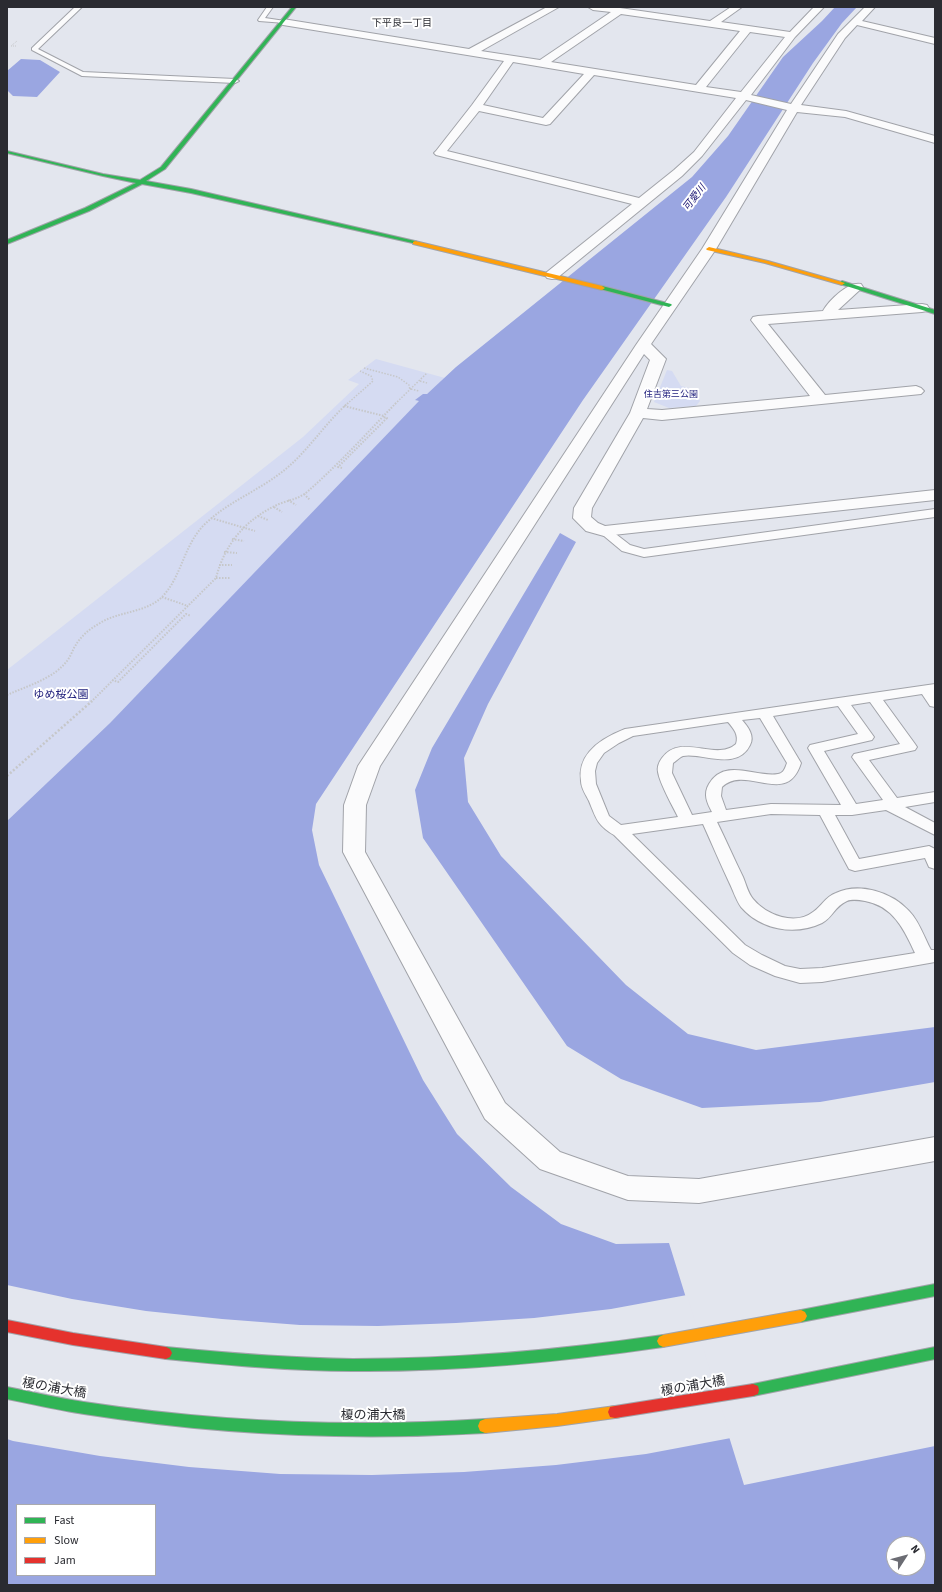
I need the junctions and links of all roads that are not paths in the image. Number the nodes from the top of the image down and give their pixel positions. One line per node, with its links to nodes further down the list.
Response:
1 (79, 7): 20 (lane)
2 (270, 7): 10 (lane)
3 (294, 7): 10 (street)
4 (554, 7): 16 (street)
5 (593, 7): 9 (street)
6 (737, 7): 12 (street)
7 (819, 7): 14 (street)
8 (870, 7): 11 (street)
9 (619, 11): 12 (street); 18 (street)
10 (283, 22): 16 (street); 20 (street)
11 (855, 22): 15 (street); 24 (street)
12 (712, 24): 13 (street)
13 (747, 29): 14 (street); 21 (street)
14 (792, 35): 22 (street)
15 (935, 42)
16 (469, 53): 17 (street)
17 (510, 59): 18 (street); 23 (street)
18 (541, 64): 19 (street)
19 (591, 72): 21 (street); 23 (street)
20 (235, 81): 27 (street)
21 (699, 89): 22 (street)
22 (746, 97): 24 (street); 28 (street)
23 (476, 107): 28 (street)
24 (794, 108): 25 (street); 30 (street)
25 (935, 140)
26 (7, 152): 27 (street)
27 (141, 183): 29 (street); 31 (street)
28 (642, 202): 31 (street)
29 (7, 242)
30 (709, 250): 32 (street); 33 (street)
31 (558, 277): 33 (street)
32 (856, 287): 34 (street); 35 (street)
33 (664, 303): 36 (street)
34 (929, 310): 35 (street)
35 (829, 314): 38 (street)
36 (643, 345): 39 (street); 59 (street)
37 (916, 390): 38 (street)
38 (820, 399): 39 (street)
39 (638, 413): 42 (street)
40 (935, 495): 42 (street)
41 (935, 513): 42 (lane)
42 (604, 531)
43 (930, 688): 44 (lane); 46 (lane)
44 (874, 697): 45 (lane); 50 (lane)
45 (842, 701): 47 (lane); 52 (lane)
46 (935, 703)
47 (764, 712): 48 (lane); 53 (lane)
48 (732, 718): 54 (lane); 56 (lane)
49 (935, 797): 50 (lane)
50 (891, 804): 52 (lane); 55 (lane)
51 (825, 810): 52 (lane); 53 (lane); 57 (lane)
52 (852, 810)
53 (715, 817): 54 (lane); 58 (lane)
54 (687, 821): 56 (lane)
55 (935, 830)
56 (619, 832): 58 (lane)
57 (935, 863)
58 (931, 957)
59 (935, 1149)
60 (935, 1290): 61 (street)
61 (7, 1326)
62 (935, 1353): 63 (street, 榎の浦大橋)
63 (7, 1393)

